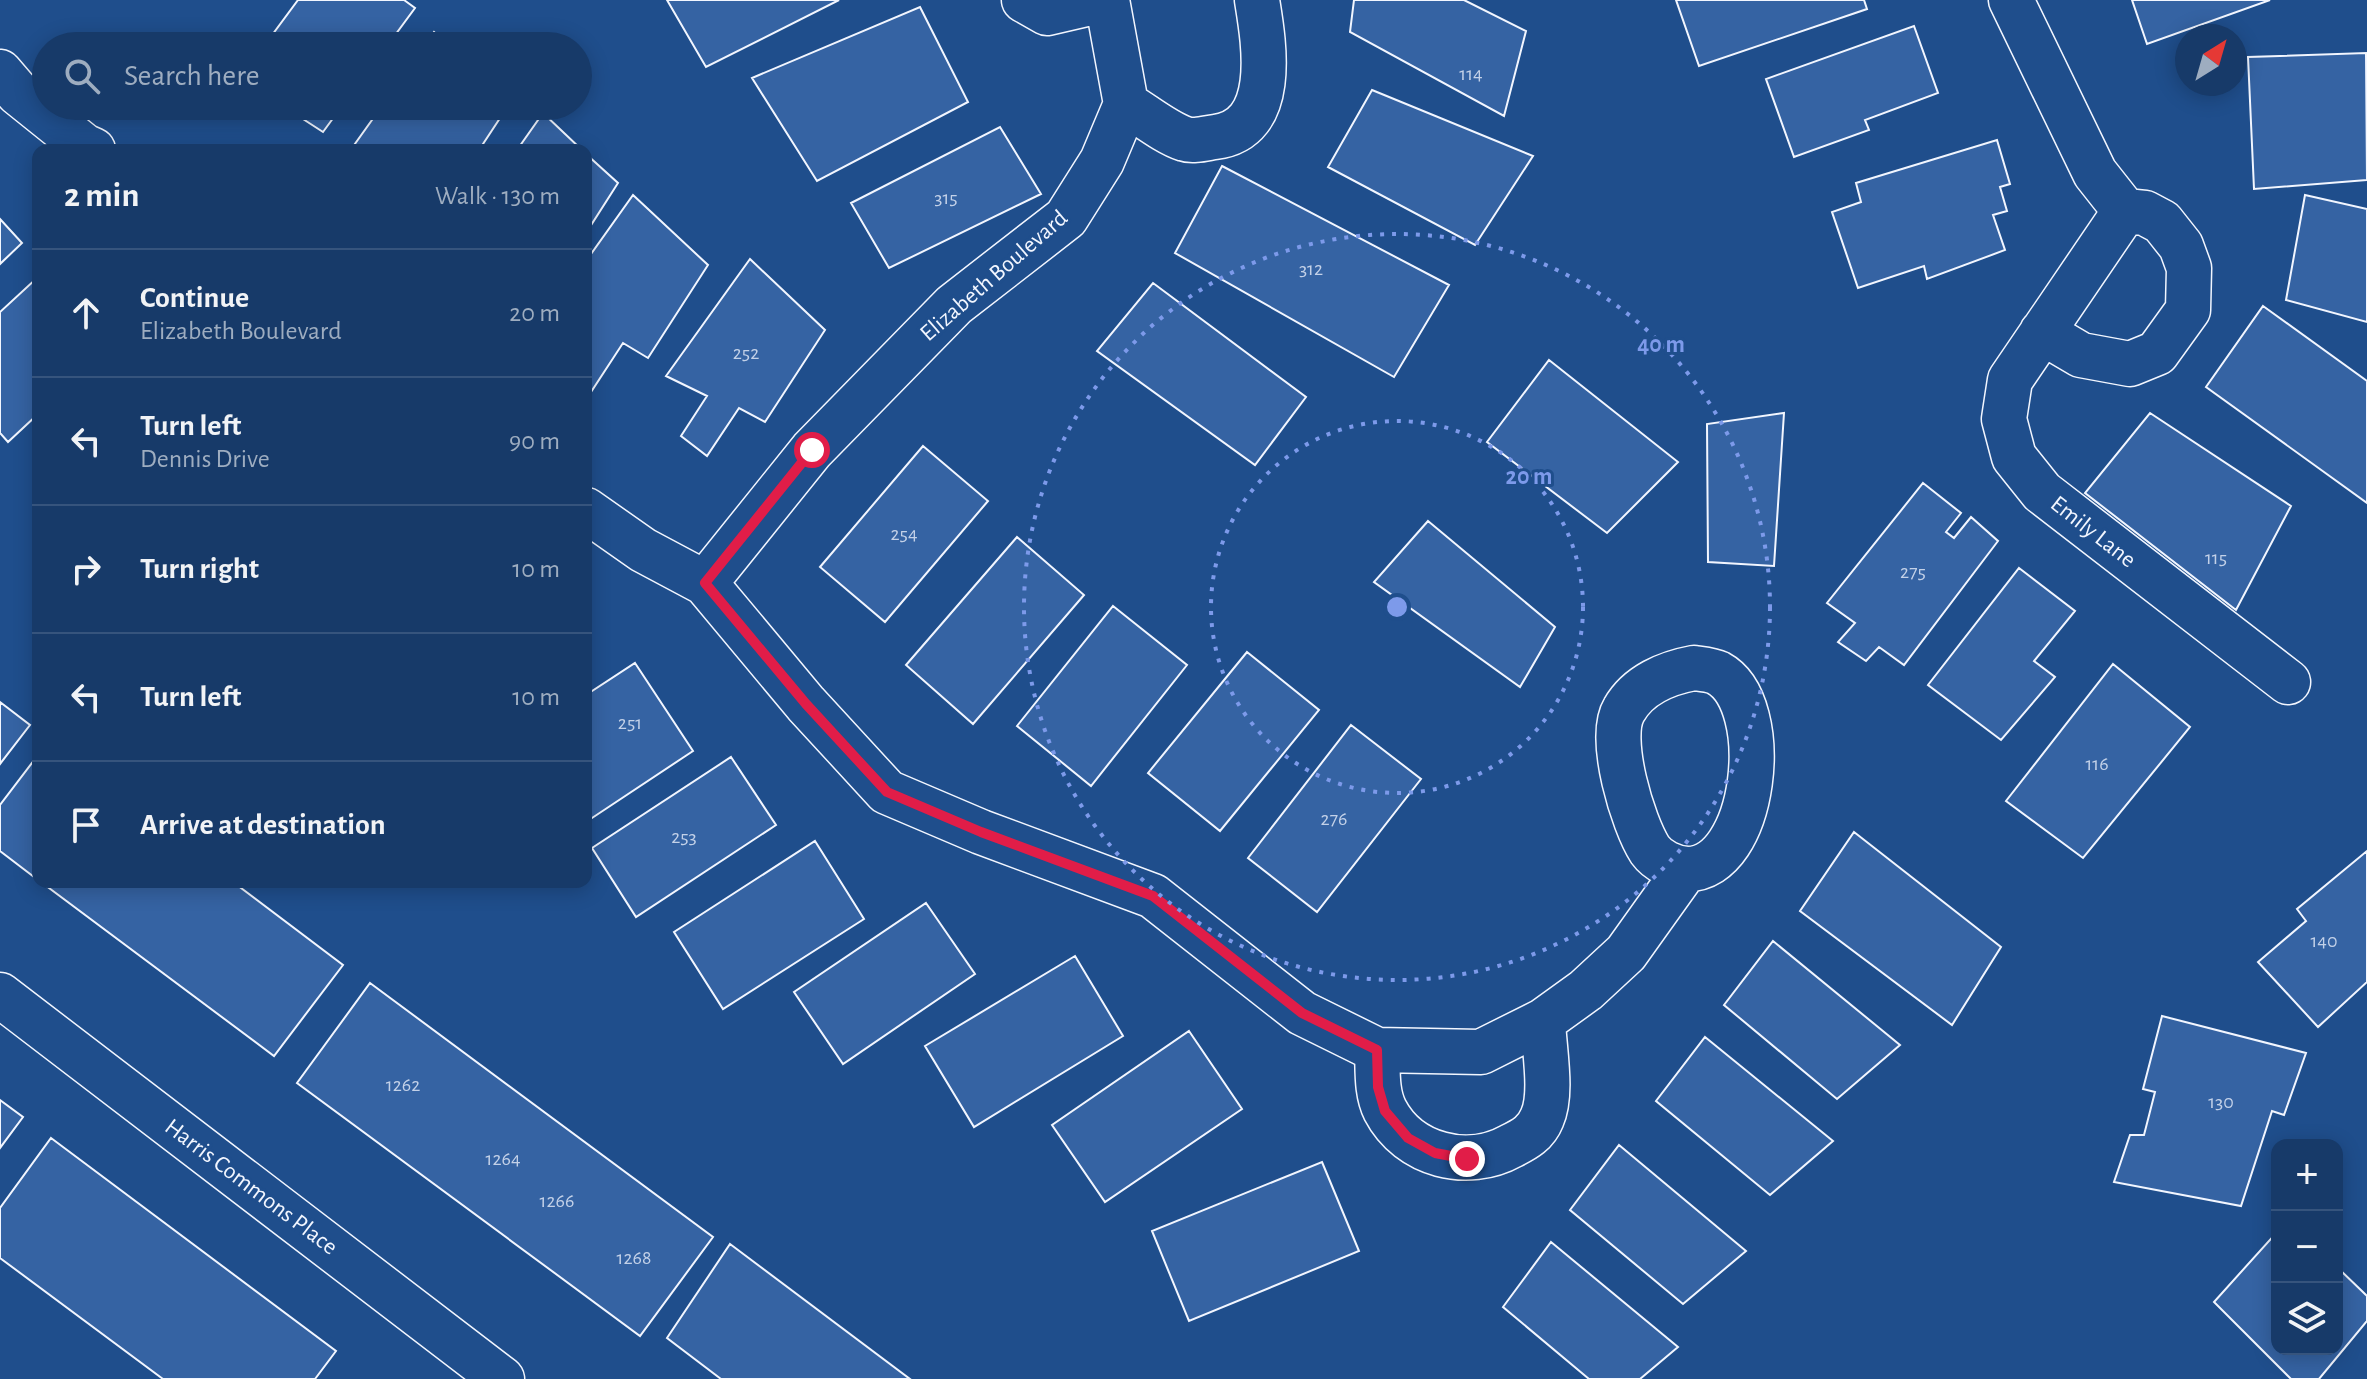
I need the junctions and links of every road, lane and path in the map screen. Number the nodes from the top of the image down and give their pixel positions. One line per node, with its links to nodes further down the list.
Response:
1 (1024, 0): 2 (street)
2 (1105, 0): 7 (street)
3 (1257, 0): 7 (street)
4 (2011, 0): 10 (street)
5 (0, 72): 6 (street)
6 (32, 104)
7 (1126, 104): 13 (street, Elizabeth Boulevard)
8 (52, 120): 9 (street)
9 (82, 144)
10 (2125, 211): 11 (street, Emily Lane); 11 (street)
11 (2042, 332): 14 (street, Emily Lane)
12 (592, 514): 13 (street)
13 (705, 583): 18 (street)
14 (2288, 682)
15 (1686, 869): 17 (street)
16 (0, 995): 19 (street, Harris Commons Place)
17 (1543, 1021): 18 (street); 18 (street)
18 (1377, 1050)
19 (502, 1379)

